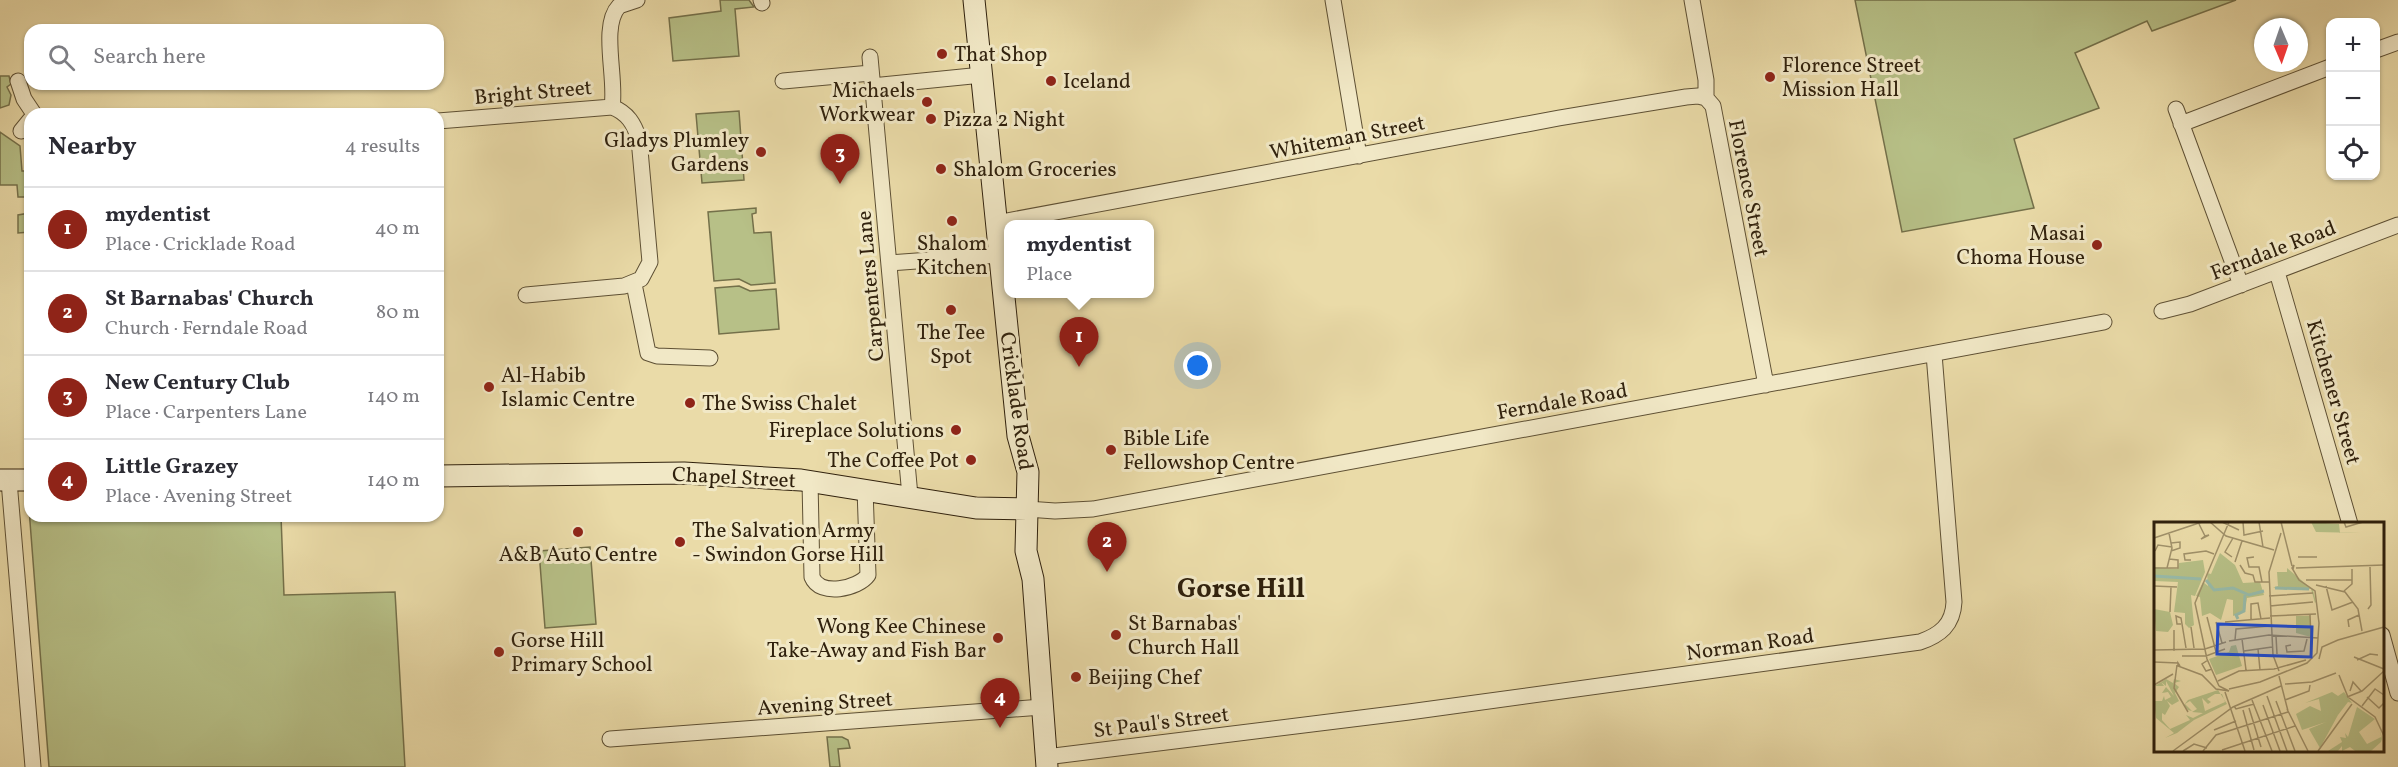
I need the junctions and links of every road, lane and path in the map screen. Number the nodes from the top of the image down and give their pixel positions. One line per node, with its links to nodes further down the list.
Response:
1 (637, 0): 14 (street)
2 (974, 0): 9 (street, Cricklade Road)
3 (1333, 0): 17 (street)
4 (1692, 0): 13 (street, Florence Street)
5 (2398, 42): 6 (street)
6 (2380, 49)
7 (870, 57): 12 (street, Carpenters Lane)
8 (2326, 69): 26 (street)
9 (982, 75): 12 (street); 20 (street, Cricklade Road)
10 (18, 81): 15 (street)
11 (783, 81): 12 (street)
12 (876, 81): 23 (street, Carpenters Lane)
13 (1706, 98): 17 (street, Whiteman Street); 32 (street, Florence Street)
14 (612, 107): 16 (street, Bright Street); 25 (street, Bright Street)
15 (30, 108)
16 (444, 121)
17 (1359, 156): 18 (street, Whiteman Street)
18 (1012, 220)
19 (1004, 222): 20 (street, Whiteman Street)
20 (996, 223): 22 (street, Cricklade Road)
21 (2398, 225): 24 (street, Ferndale Road)
22 (999, 255): 23 (street); 39 (street, Cricklade Road)
23 (888, 263): 38 (street, Carpenters Lane)
24 (2277, 272): 26 (street, Ferndale Road); 40 (street, Kitchener Street)
25 (634, 284): 27 (street); 31 (street)
26 (2241, 285): 28 (street, Ferndale Road)
27 (526, 295)
28 (2162, 310)
29 (2104, 322): 30 (street, Ferndale Road)
30 (1934, 354): 32 (street, Ferndale Road); 44 (street, Norman Road)
31 (710, 358)
32 (1766, 385): 39 (street, Ferndale Road)
33 (444, 476): 36 (street, Chapel Street)
34 (24, 480): 35 (street)
35 (4, 481): 47 (street)
36 (810, 481): 37 (street, Chapel Street); 37 (street)
37 (865, 489): 38 (street, Chapel Street)
38 (910, 496): 39 (street, Chapel Street)
39 (1027, 509): 43 (street, Cricklade Road)
40 (2349, 522)
41 (2383, 639): 42 (street)
42 (2398, 693)
43 (1042, 707): 45 (street, Avening Street); 46 (street, Cricklade Road)
44 (1282, 728): 46 (street, St Paul's Street)
45 (610, 739)
46 (1046, 762)
47 (33, 767)

